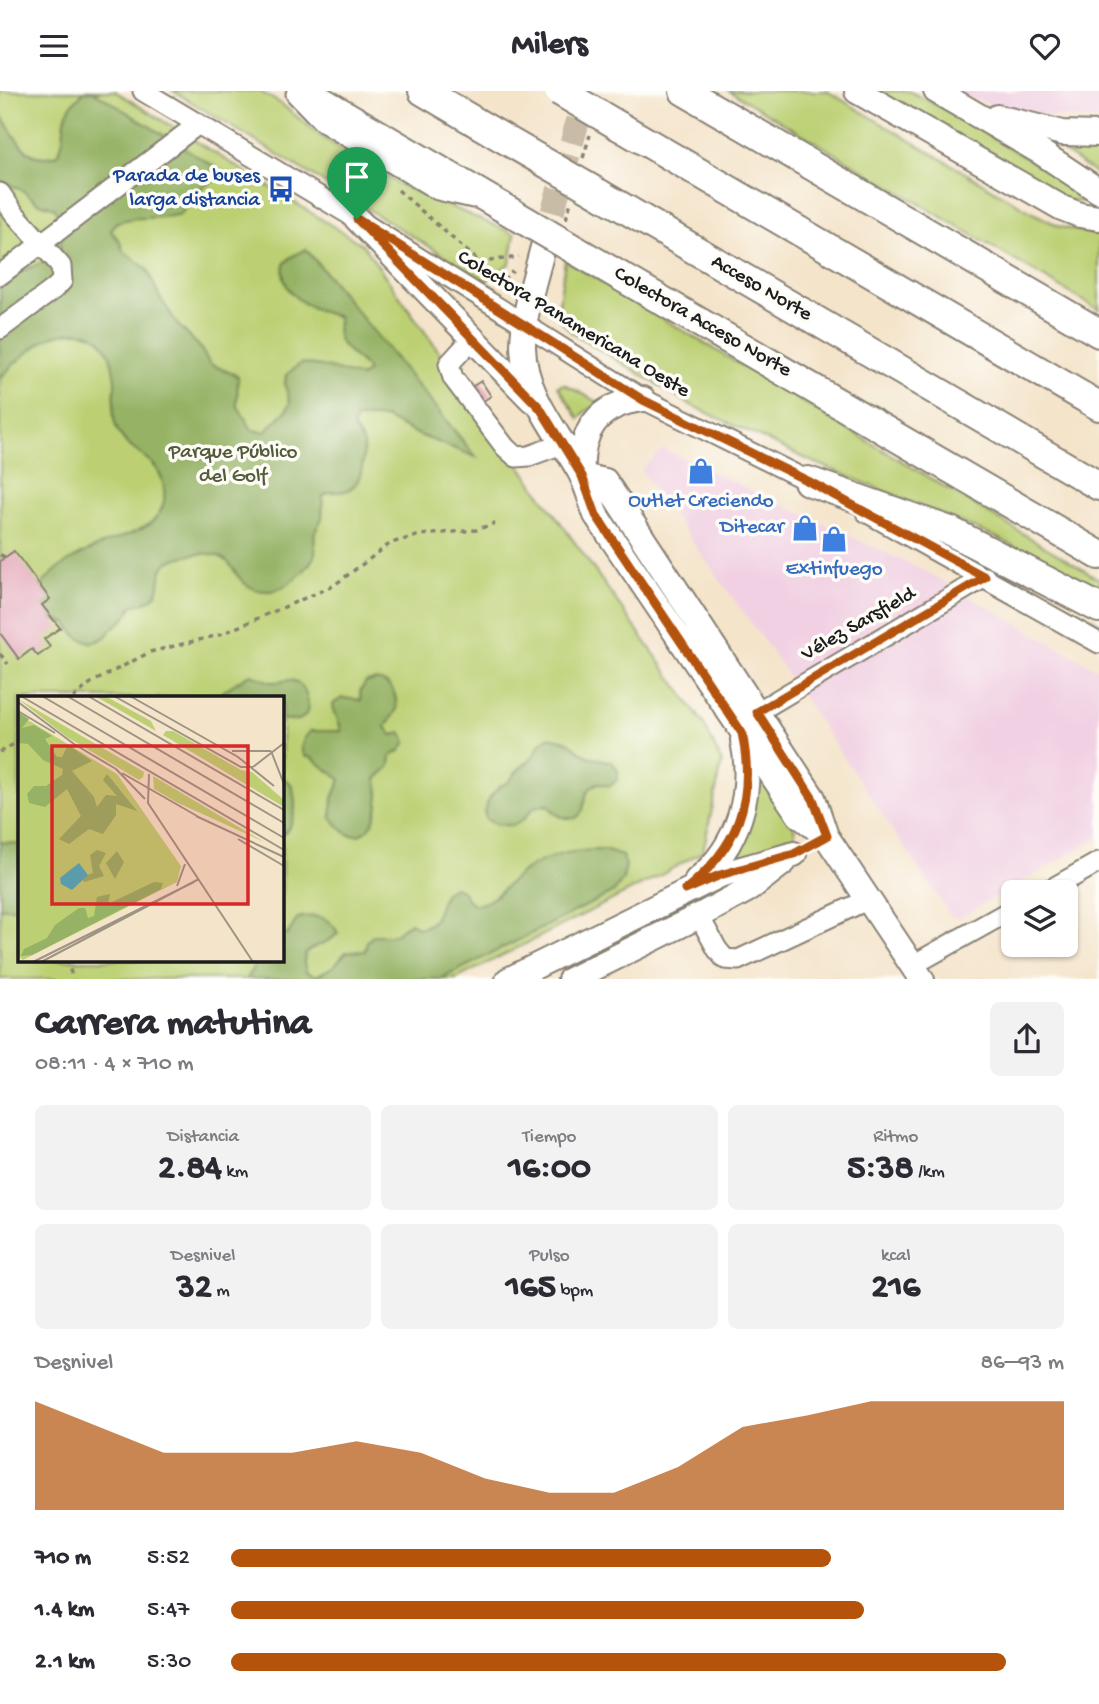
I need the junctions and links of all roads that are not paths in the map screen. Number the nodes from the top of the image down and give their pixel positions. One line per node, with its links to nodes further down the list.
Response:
1 (143, 91): 10 (street, Colectora Panamericana Oeste)
2 (293, 91): 14 (street)
3 (304, 91): 14 (highway, Colectora Acceso Norte)
4 (423, 91): 31 (highway, Acceso Norte, bridge)
5 (559, 91): 26 (highway, bridge)
6 (684, 91): 23 (highway)
7 (857, 91): 16 (main road)
8 (936, 91): 9 (main road)
9 (965, 107): 11 (main road); 12 (main road)
10 (197, 125): 17 (street, Colectora Panamericana Oeste); 18 (street)
11 (1099, 134)
12 (1099, 191)
13 (0, 193): 15 (street)
14 (500, 205): 32 (highway, Colectora Acceso Norte, bridge)
15 (7, 218): 18 (street)
16 (1099, 218)
17 (357, 219): 21 (street, Colectora Panamericana Oeste); 24 (main road)
18 (41, 243): 20 (street); 22 (street)
19 (532, 252): 21 (main road)
20 (0, 275)
21 (525, 327): 25 (street, Colectora Panamericana Oeste); 27 (main road)
22 (0, 329)
23 (1099, 333)
24 (473, 338): 27 (main road); 28 (street)
25 (643, 400): 29 (main road); 30 (street, Colectora Panamericana Oeste)
26 (1099, 406)
27 (540, 408): 28 (main road)
28 (562, 444): 29 (main road)
29 (582, 476): 36 (main road); 37 (main road)
30 (808, 481): 33 (street, Colectora Panamericana Oeste); 34 (highway)
31 (1099, 486)
32 (1099, 555)
33 (985, 577): 35 (street, Colectora Panamericana Oeste); 36 (street, Vélez Sarsfield)
34 (1099, 608)
35 (1099, 643)
36 (757, 712): 38 (main road)
37 (742, 733): 38 (main road); 42 (main road)
38 (827, 836): 39 (main road); 43 (main road)
39 (794, 854): 42 (main road); 44 (main road)
40 (1099, 862): 41 (street)
41 (1067, 880)
42 (685, 890): 47 (main road)
43 (869, 899): 44 (street); 46 (main road)
44 (699, 916): 48 (main road)
45 (1001, 917): 46 (street)
46 (918, 972)
47 (508, 979)
48 (570, 979)

